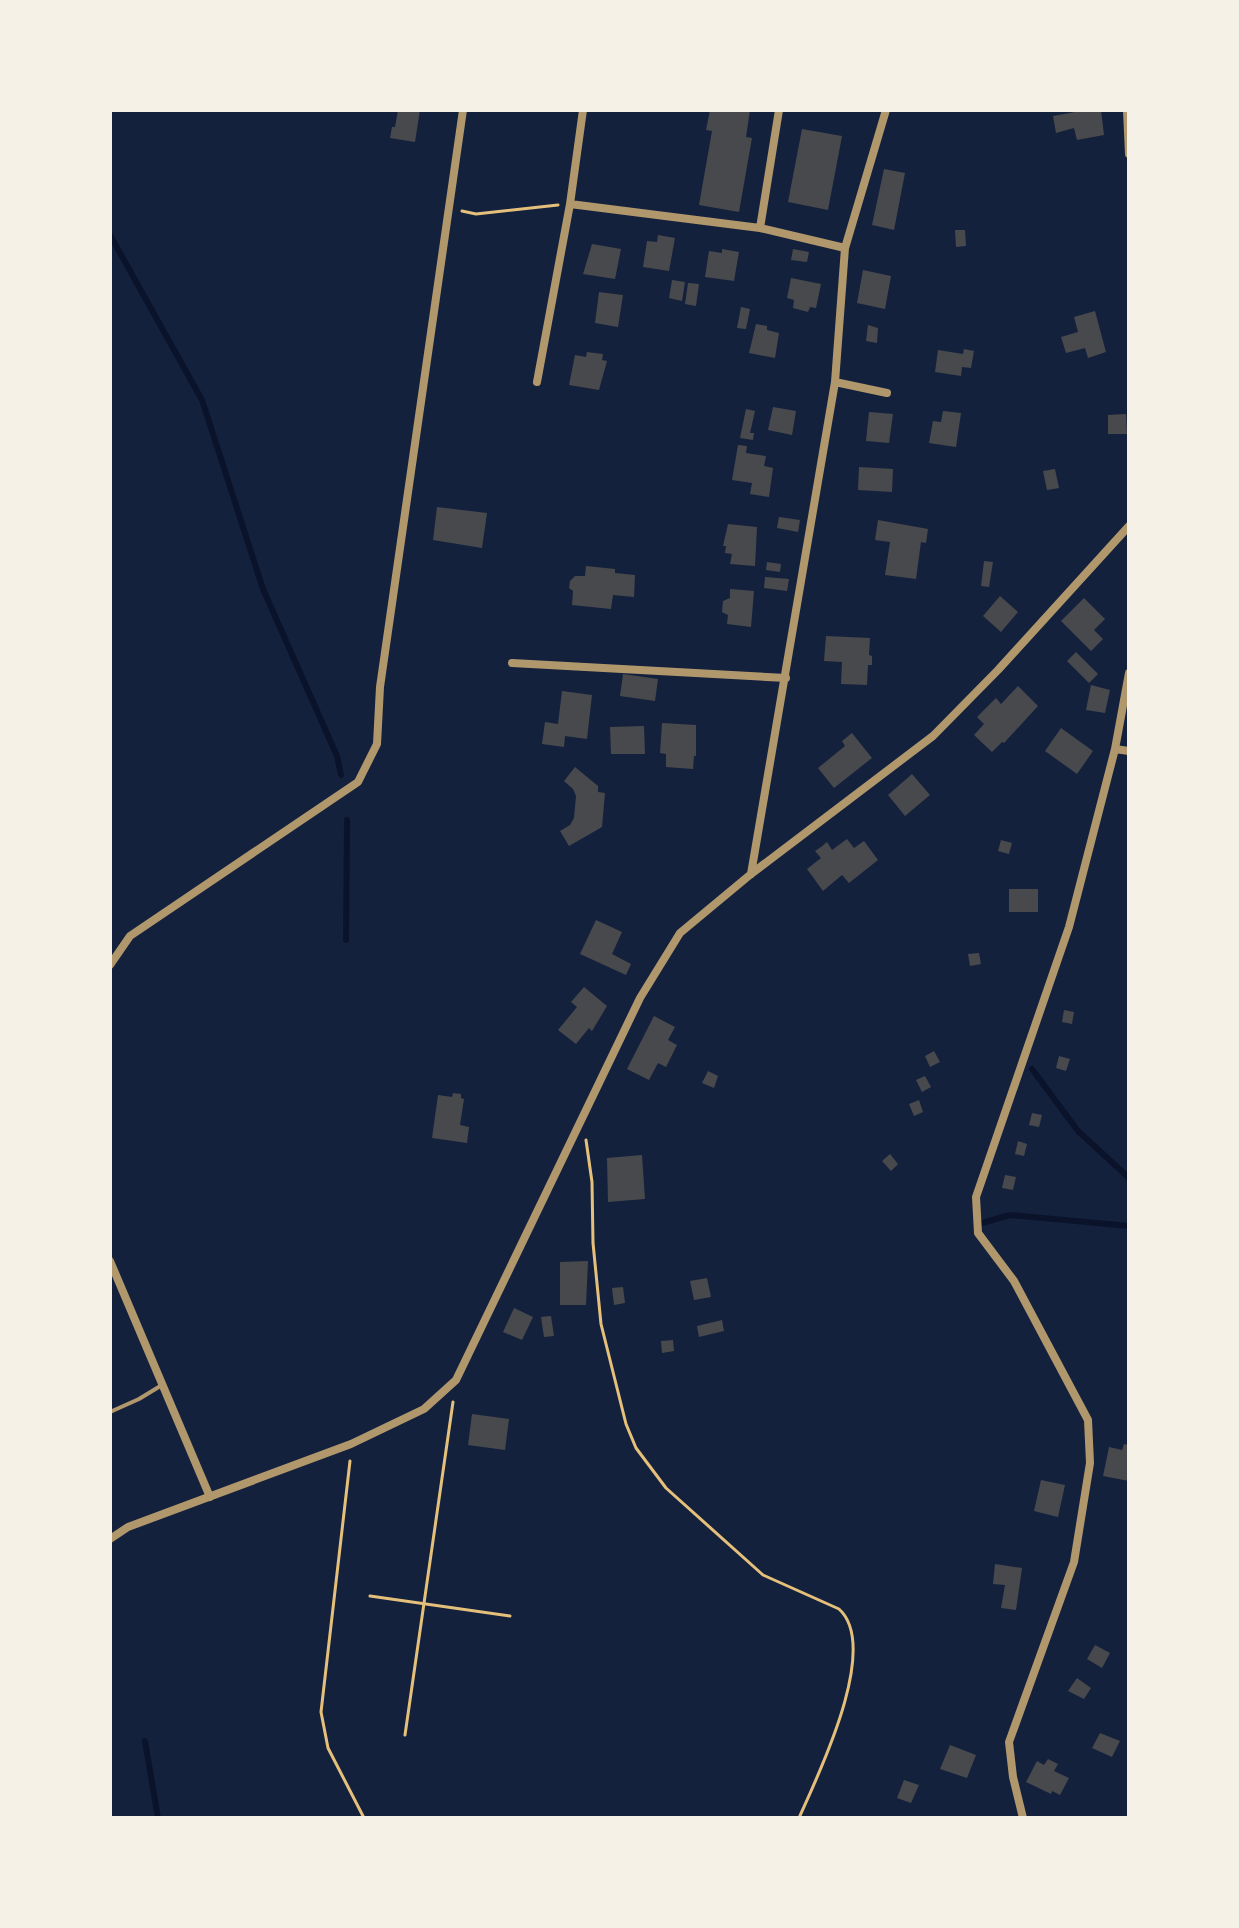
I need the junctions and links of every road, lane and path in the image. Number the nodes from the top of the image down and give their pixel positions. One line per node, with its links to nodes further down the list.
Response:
1 (463, 110): 8 (street)
2 (583, 110): 7 (street)
3 (779, 110): 9 (street)
4 (886, 110): 10 (street)
5 (1127, 110): 6 (street)
6 (1129, 154)
7 (570, 204): 8 (path); 9 (street); 11 (street)
8 (447, 209): 21 (street)
9 (760, 228): 10 (street)
10 (845, 248): 12 (street)
11 (537, 382)
12 (835, 382): 13 (street); 17 (street)
13 (887, 393)
14 (1129, 526): 20 (street)
15 (512, 663): 17 (street)
16 (1129, 673): 18 (street)
17 (786, 678): 20 (street)
18 (1115, 749): 19 (street); 36 (street)
19 (1129, 751)
20 (751, 874): 22 (street)
21 (110, 965)
22 (583, 1117): 24 (street); 35 (path)
23 (110, 1261): 25 (street)
24 (456, 1380): 27 (street); 31 (path)
25 (162, 1385): 26 (lane); 28 (street)
26 (110, 1412)
27 (351, 1444): 28 (street); 34 (path)
28 (210, 1497): 29 (street)
29 (110, 1539)
30 (370, 1596): 31 (path)
31 (424, 1605): 32 (path); 33 (path)
32 (510, 1616)
33 (405, 1735)
34 (364, 1818)
35 (799, 1818)
36 (1023, 1818)

